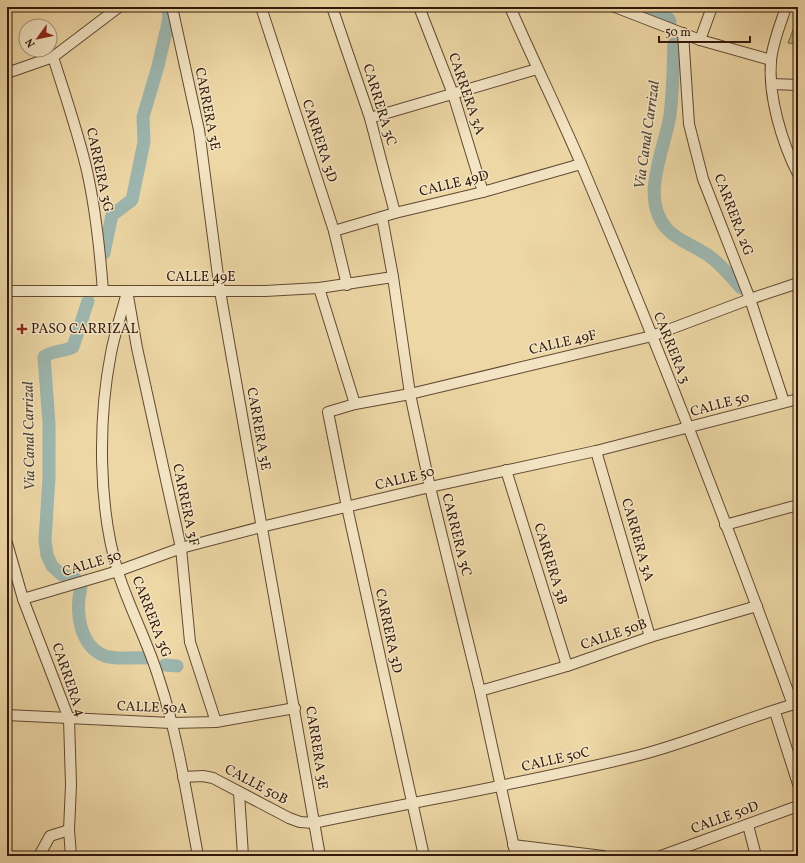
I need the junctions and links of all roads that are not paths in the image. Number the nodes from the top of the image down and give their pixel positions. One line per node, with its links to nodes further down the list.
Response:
1 (119, 7): 12 (street)
2 (172, 7): 35 (street, CARRERA 3E)
3 (261, 7): 27 (street, CARRERA 3D)
4 (332, 7): 21 (street, CARRERA 3C)
5 (419, 7): 20 (street, CARRERA 3A)
6 (510, 7): 16 (street, CARRERA 3)
7 (615, 7): 10 (street)
8 (712, 7): 11 (street)
9 (786, 7): 15 (street)
10 (683, 34): 11 (street); 36 (street, CARRERA 2G)
11 (700, 40): 15 (street)
12 (58, 53)
13 (50, 58): 17 (street)
14 (53, 58): 33 (street, CARRERA 3G)
15 (771, 60): 18 (street)
16 (537, 69): 20 (street); 22 (street, CARRERA 3)
17 (7, 73)
18 (772, 84): 19 (street); 23 (street)
19 (798, 85)
20 (453, 94): 21 (street); 24 (street, CARRERA 3A)
21 (370, 118): 25 (street, CARRERA 3C)
22 (581, 164): 24 (street, CALLE 49D); 37 (street, CARRERA 3)
23 (798, 174)
24 (483, 192): 25 (street, CALLE 49D)
25 (395, 213): 26 (street, CALLE 49D)
26 (382, 217): 27 (street, CALLE 49D); 28 (street, CARRERA 3C)
27 (334, 231): 30 (street, CARRERA 3D)
28 (393, 277): 30 (street, CALLE 49E); 38 (street, CARRERA 3C)
29 (798, 283): 36 (street, CALLE 49F)
30 (347, 284): 31 (street, CALLE 49E)
31 (319, 288): 35 (street, CALLE 49E); 41 (street)
32 (7, 291): 33 (street, CALLE 49E)
33 (103, 292): 34 (street, CALLE 49E)
34 (127, 292): 35 (street, CALLE 49E); 52 (street, CARRERA 3F); 53 (street, CARRERA 3G)
35 (220, 292): 50 (street, CARRERA 3E)
36 (750, 298): 37 (street, CALLE 49F); 40 (street, CARRERA 2G)
37 (652, 336): 38 (street, CALLE 49F); 43 (street, CARRERA 3)
38 (410, 394): 41 (street, CALLE 49F); 46 (street, CARRERA 3C)
39 (798, 398): 40 (street, CALLE 50)
40 (784, 402): 43 (street, CALLE 50)
41 (355, 404): 42 (street, CALLE 49F)
42 (328, 412): 48 (street, CARRERA 3D)
43 (688, 428): 44 (street, CALLE 50); 49 (street, CARRERA 3)
44 (596, 451): 45 (street, CALLE 50); 56 (street, CARRERA 3A)
45 (506, 470): 46 (street, CALLE 50); 57 (street, CARRERA 3B)
46 (430, 487): 48 (street, CALLE 50); 58 (street, CARRERA 3C)
47 (798, 505): 49 (street)
48 (347, 507): 50 (street, CALLE 50); 70 (street, CARRERA 3D)
49 (725, 525): 55 (street, CARRERA 3)
50 (261, 527): 52 (street, CALLE 50); 60 (street, CARRERA 3E)
51 (7, 543): 54 (street, CARRERA 4)
52 (181, 548): 53 (street, CALLE 50); 64 (street, CARRERA 3F)
53 (118, 572): 54 (street, CALLE 50); 65 (street, CARRERA 3G)
54 (23, 599): 63 (street, CARRERA 4)
55 (757, 606): 56 (street, CALLE 50B); 59 (street, CARRERA 3)
56 (650, 637): 57 (street, CALLE 50B)
57 (567, 666): 58 (street, CALLE 50B)
58 (480, 691): 68 (street, CARRERA 3C)
59 (795, 704): 61 (street, CALLE 50C)
60 (295, 708): 64 (street, CALLE 50A); 72 (street, CARRERA 3E)
61 (775, 712): 67 (street); 68 (street, CALLE 50C)
62 (7, 715): 63 (street, CALLE 50A)
63 (69, 719): 65 (street, CALLE 50A); 74 (street, CARRERA 4)
64 (216, 722): 65 (street, CALLE 50A)
65 (171, 723): 66 (street, CARRERA 3G)
66 (183, 778): 69 (street, CALLE 50B); 78 (street, CARRERA 3G)
67 (798, 784)
68 (501, 786): 70 (street, CALLE 50C); 75 (street, CARRERA 3C)
69 (239, 793): 72 (street, CALLE 50B); 79 (street)
70 (412, 802): 72 (street, CALLE 50C); 81 (street, CARRERA 3D)
71 (798, 806): 73 (street, CALLE 50D)
72 (314, 823): 80 (street, CARRERA 3E)
73 (748, 825): 84 (street, CALLE 50D); 85 (street)
74 (69, 830): 76 (street); 77 (street, CARRERA 4)
75 (513, 845): 82 (street, CARRERA 3C); 83 (street)
76 (39, 856)
77 (71, 856)
78 (198, 856)
79 (243, 856)
80 (320, 856)
81 (424, 856)
82 (516, 856)
83 (603, 856)
84 (661, 856)
85 (756, 856)

